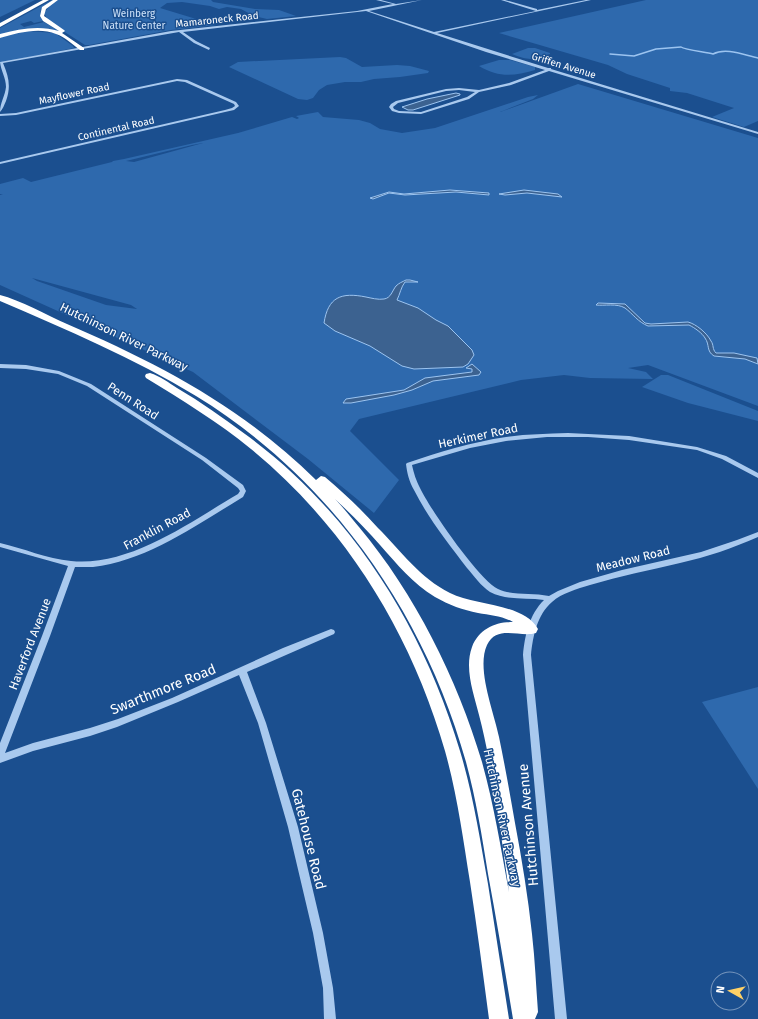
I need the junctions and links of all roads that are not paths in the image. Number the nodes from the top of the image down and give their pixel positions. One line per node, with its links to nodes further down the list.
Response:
1 (40, 0): 11 (highway)
2 (47, 0): 12 (highway)
3 (56, 0): 16 (highway)
4 (377, 0): 8 (street)
5 (421, 0): 8 (street, Mamaroneck Road)
6 (502, 0): 10 (street)
7 (590, 0): 10 (street)
8 (398, 5): 9 (street, Mamaroneck Road)
9 (366, 11): 13 (street, Mamaroneck Road); 14 (street, Griffen Avenue)
10 (538, 11): 14 (street)
11 (0, 20)
12 (0, 26)
13 (180, 31): 16 (street, Mamaroneck Road); 17 (street)
14 (435, 33): 19 (street, Griffen Avenue)
15 (0, 36): 16 (highway)
16 (85, 48): 18 (street, Mamaroneck Road)
17 (210, 49)
18 (1, 63): 22 (street)
19 (550, 69): 20 (street); 24 (street, Griffen Avenue)
20 (481, 91): 20 (street)
21 (236, 107): 23 (street, Mayflower Road); 25 (street, Continental Road)
22 (0, 111)
23 (0, 115)
24 (758, 133)
25 (0, 163)
26 (0, 298): 29 (highway, Hutchinson River Parkway)
27 (0, 306): 42 (highway, Hutchinson River Parkway)
28 (0, 366): 31 (street, Penn Road)
29 (214, 404): 36 (highway); 43 (highway, Hutchinson River Parkway)
30 (758, 476): 35 (street, Herkimer Road)
31 (241, 487): 34 (street, Franklin Road)
32 (758, 534): 35 (street, Meadow Road)
33 (0, 546): 34 (street, Franklin Road)
34 (72, 564): 39 (street, Haverford Avenue)
35 (550, 599): 36 (street, Meadow Road)
36 (531, 629): 44 (highway); 45 (street, Hutchinson Avenue)
37 (331, 632): 38 (street, Swarthmore Road)
38 (242, 671): 40 (street, Swarthmore Road); 41 (street, Gatehouse Road)
39 (0, 754)
40 (0, 759)
41 (330, 1019)
42 (499, 1019)
43 (523, 1019)
44 (529, 1019)
45 (560, 1019)

